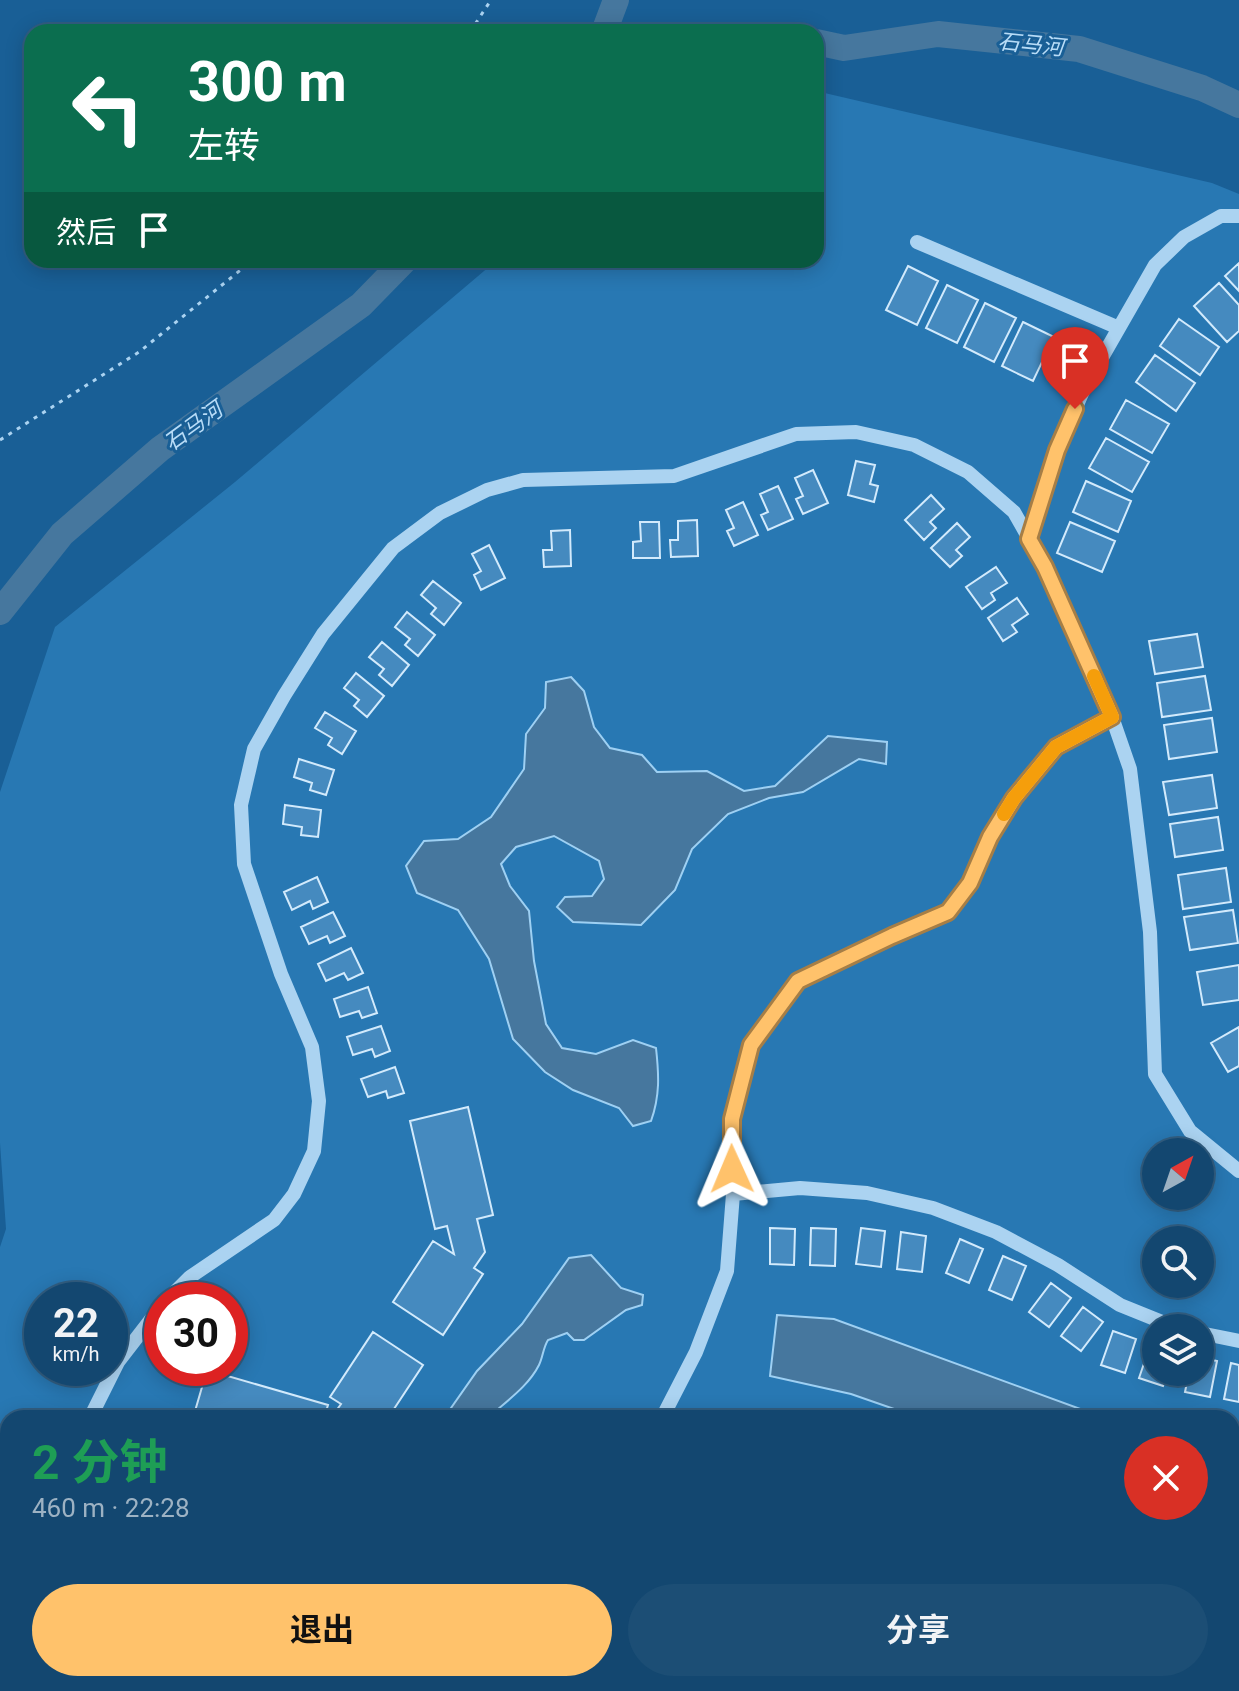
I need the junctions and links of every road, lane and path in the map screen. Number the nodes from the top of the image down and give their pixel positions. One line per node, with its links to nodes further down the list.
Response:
1 (491, 0): 2 (path)
2 (475, 24)
3 (1239, 216): 6 (street)
4 (917, 242): 6 (street)
5 (243, 268): 7 (path)
6 (1119, 328): 8 (street)
7 (0, 440)
8 (1029, 539): 9 (street); 12 (street)
9 (1112, 717): 10 (street); 11 (street)
10 (1239, 1171)
11 (733, 1194): 13 (street); 18 (street)
12 (185, 1282)
13 (1142, 1314)
14 (144, 1328): 17 (street)
15 (1214, 1336): 16 (street)
16 (1239, 1341)
17 (96, 1410)
18 (666, 1410)

